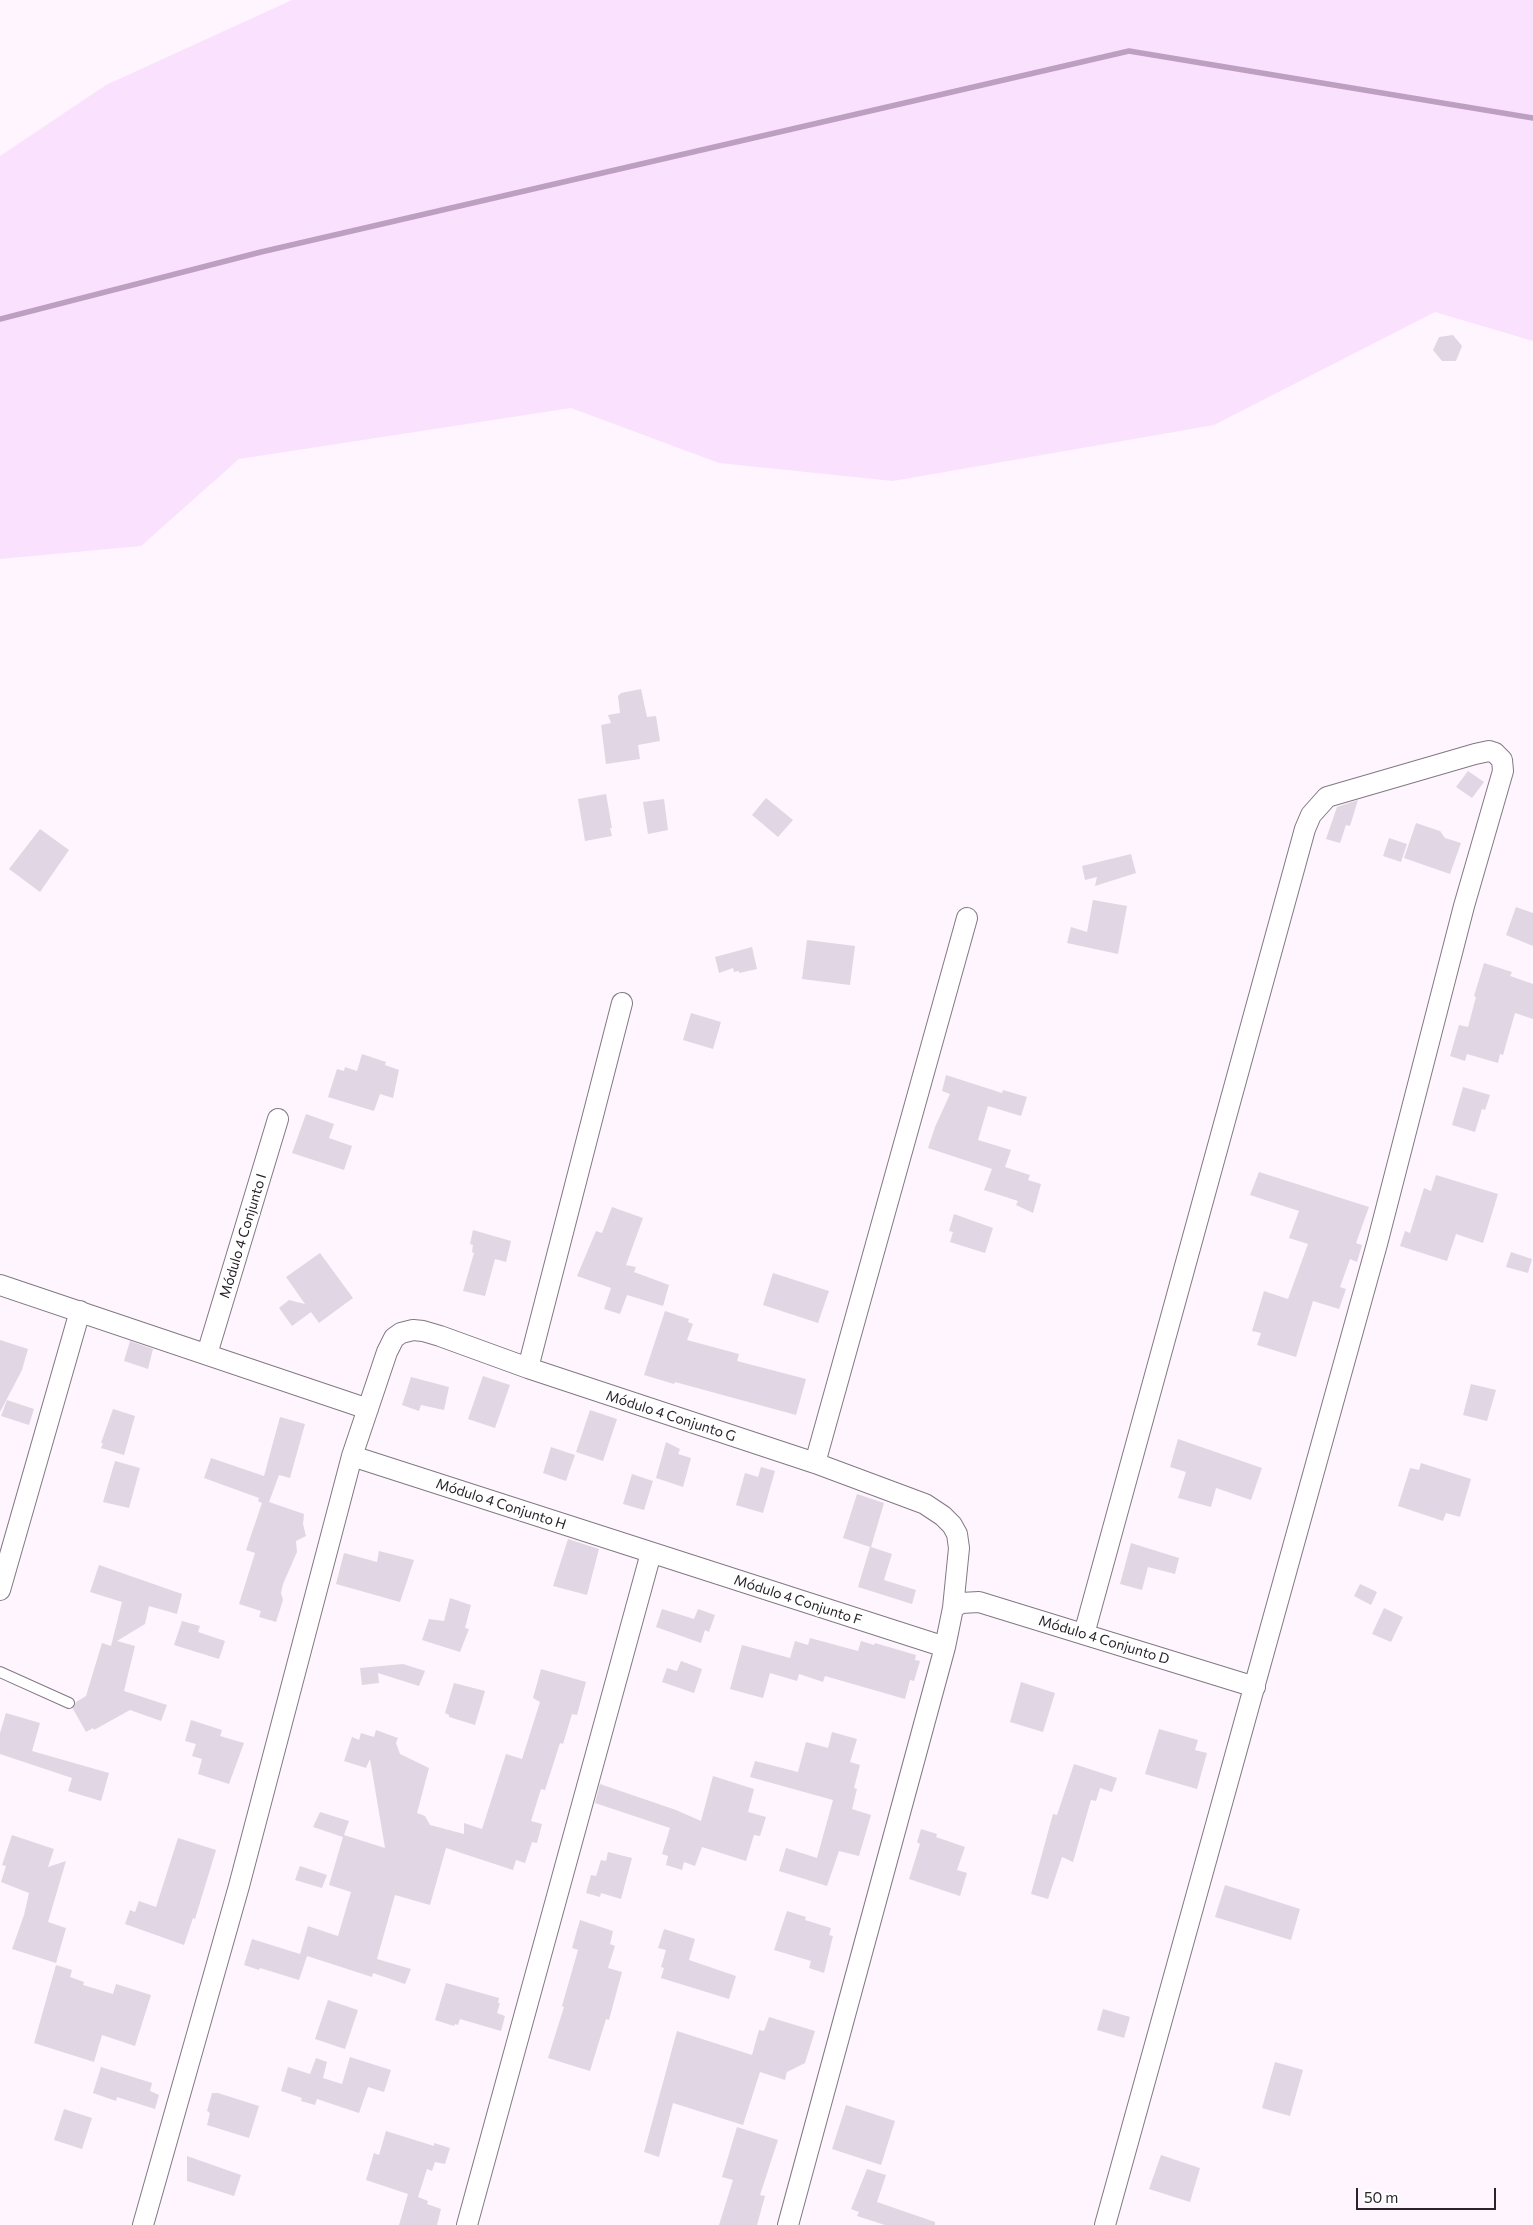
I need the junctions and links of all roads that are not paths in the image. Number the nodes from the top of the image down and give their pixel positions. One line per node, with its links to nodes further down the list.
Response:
1 (967, 918): 10 (street)
2 (622, 1003): 7 (street)
3 (278, 1119): 6 (street, Módulo 4 Conjunto I)
4 (0, 1285): 5 (street)
5 (80, 1310): 6 (street); 12 (street)
6 (208, 1354): 8 (street)
7 (528, 1368): 8 (street); 10 (street, Módulo 4 Conjunto G)
8 (368, 1409): 9 (street)
9 (352, 1456): 11 (street, Módulo 4 Conjunto H); 19 (street)
10 (815, 1464): 13 (street, Módulo 4 Conjunto G)
11 (651, 1552): 15 (street, Módulo 4 Conjunto F); 20 (street)
12 (0, 1590)
13 (953, 1608): 14 (street, Módulo 4 Conjunto D); 15 (street, Módulo 4 Conjunto G)
14 (1084, 1634): 17 (street, Módulo 4 Conjunto D); 17 (street)
15 (944, 1647): 21 (street, Módulo 4 Conjunto G)
16 (0, 1672): 18 (lane)
17 (1255, 1687): 22 (street)
18 (69, 1703)
19 (143, 2225)
20 (467, 2225)
21 (788, 2225)
22 (1105, 2225)

